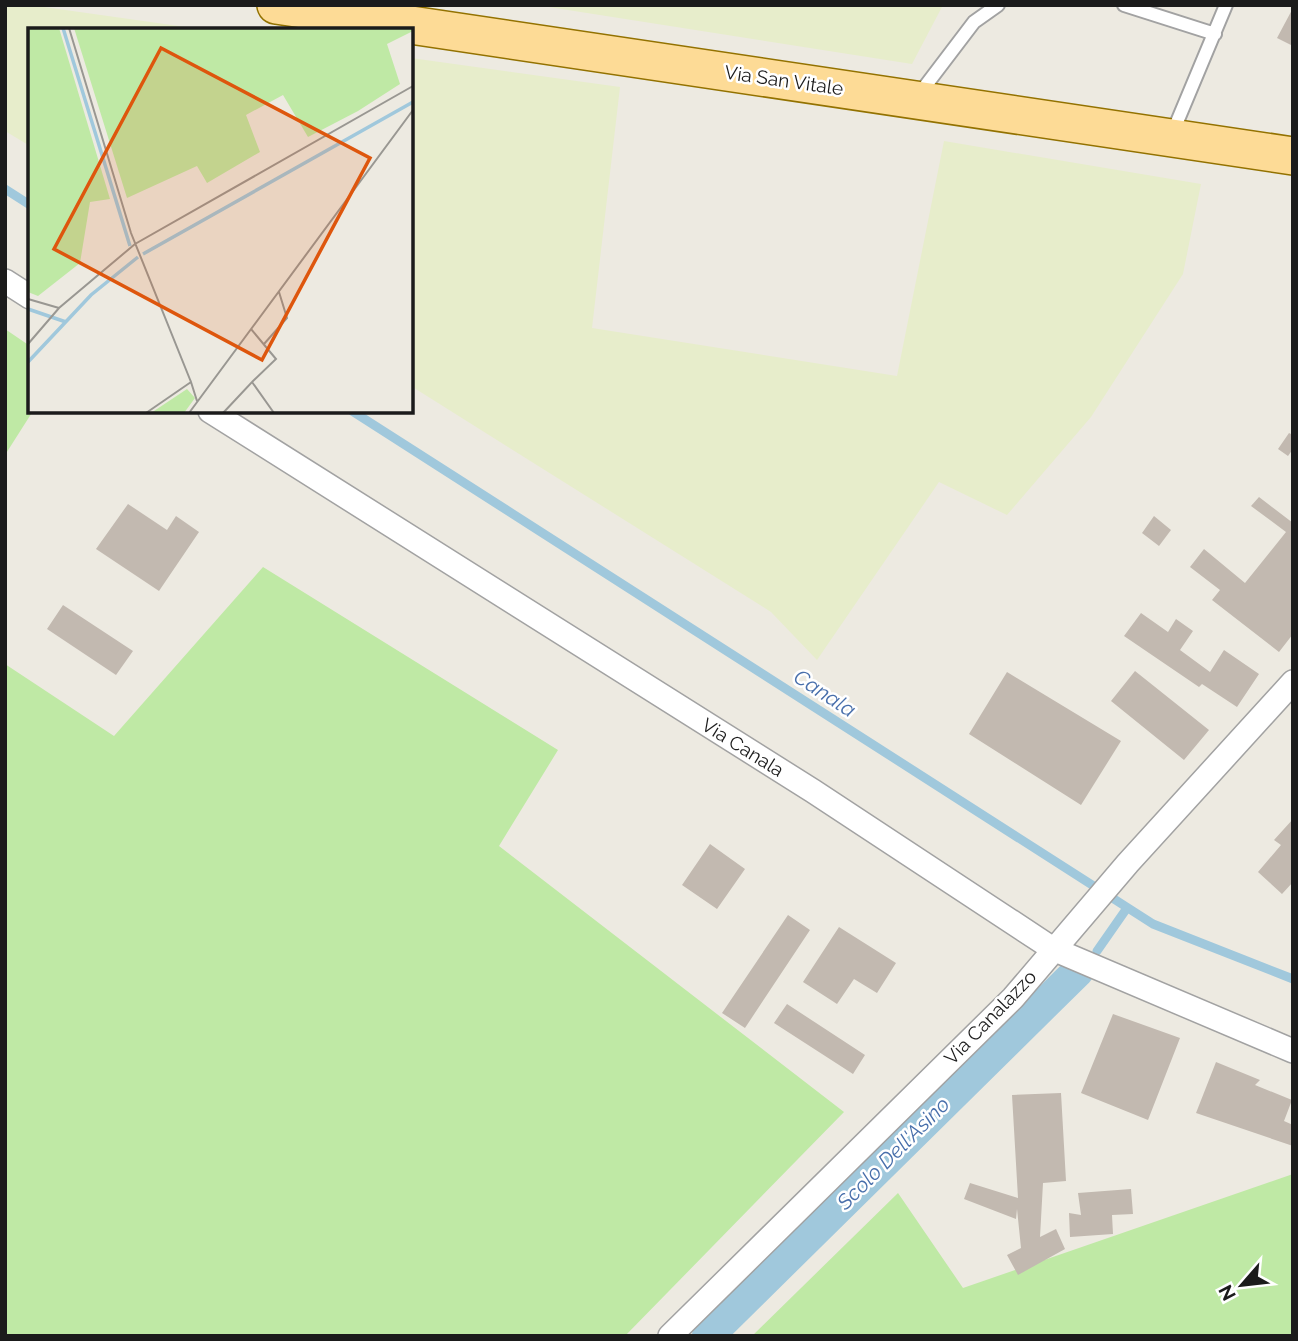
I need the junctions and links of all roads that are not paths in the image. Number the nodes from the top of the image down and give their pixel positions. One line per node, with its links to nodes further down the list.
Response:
1 (276, 5): 6 (main road, Via San Vitale)
2 (999, 5): 6 (lane)
3 (1124, 5): 5 (lane)
4 (1226, 5): 5 (lane)
5 (1214, 33): 7 (lane)
6 (914, 100): 7 (main road, Via San Vitale)
7 (1171, 138): 8 (main road, Via San Vitale)
8 (1293, 156)
9 (5, 281): 10 (street)
10 (28, 296)
11 (213, 413): 13 (street, Via Canala)
12 (1293, 682): 13 (street, Via Canalazzo)
13 (1060, 941): 14 (street, Via Canala); 15 (street, Via Canalazzo)
14 (1293, 1051)
15 (670, 1336)

